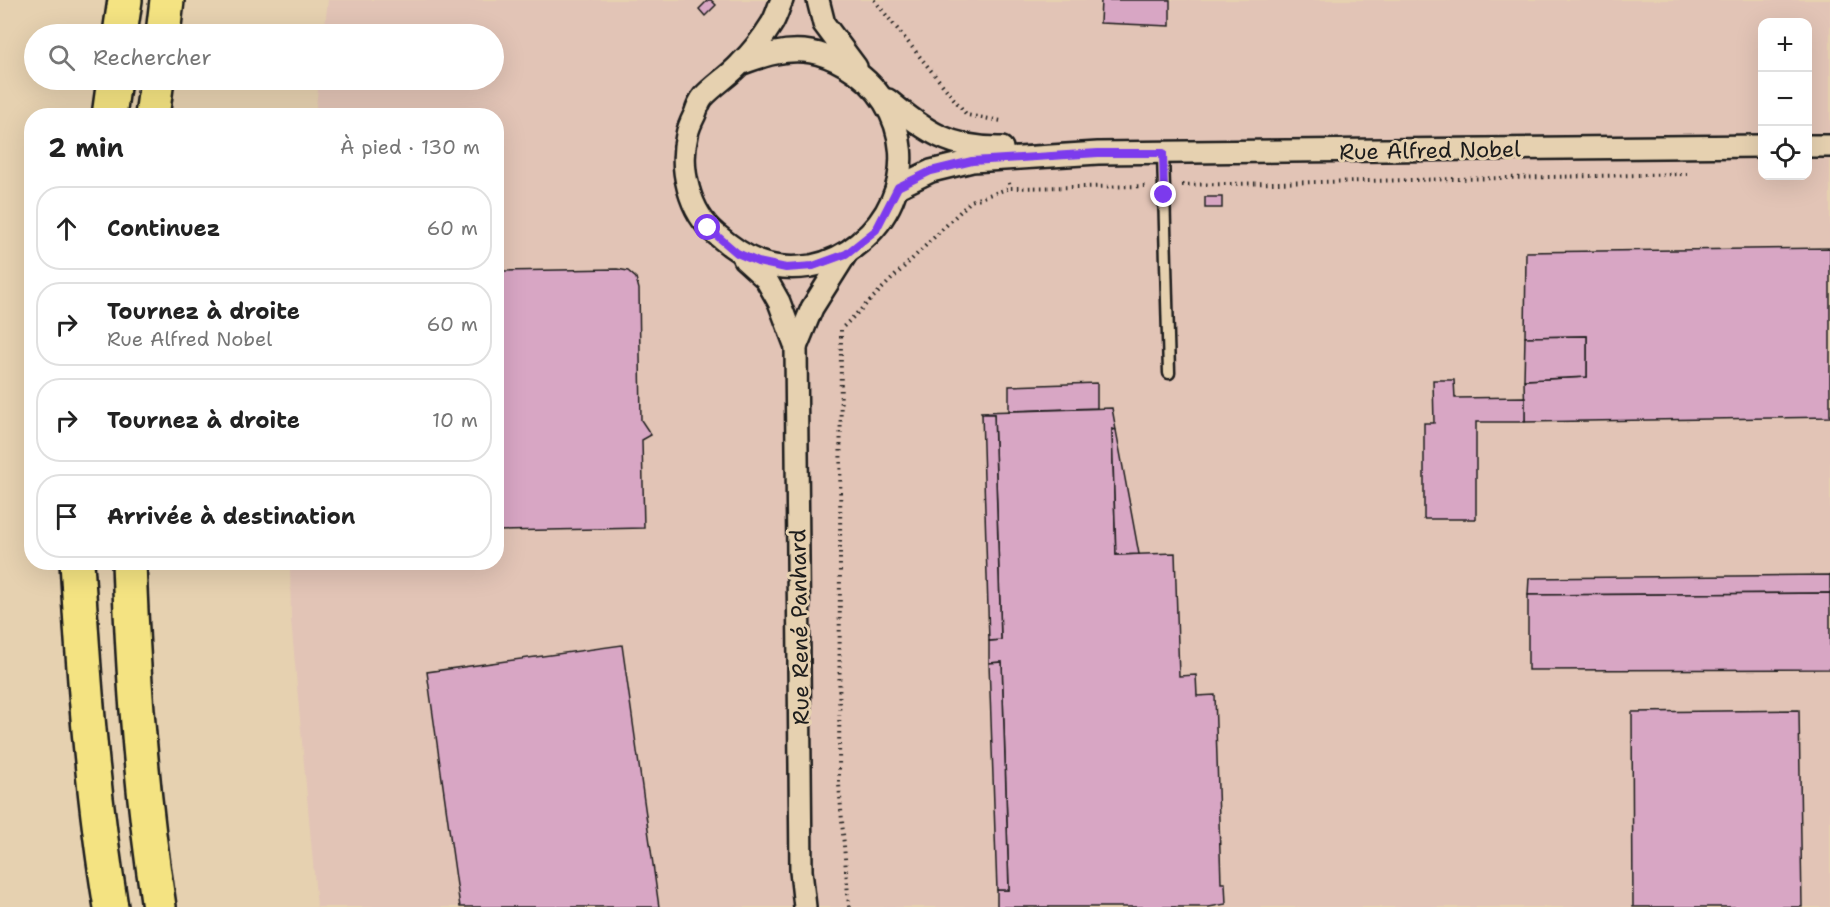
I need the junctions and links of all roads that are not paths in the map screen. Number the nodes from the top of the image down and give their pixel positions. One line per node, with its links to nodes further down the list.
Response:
1 (125, 0): 5 (highway)
2 (167, 0): 6 (highway)
3 (782, 0): 7 (street)
4 (818, 0): 8 (street)
5 (121, 24)
6 (164, 24)
7 (741, 64): 8 (street); 20 (street, Rue René Panhard)
8 (862, 75): 11 (street)
9 (113, 90): 12 (highway)
10 (156, 90): 13 (highway)
11 (879, 93): 17 (street, Rue Alfred Nobel); 19 (street)
12 (110, 108)
13 (153, 108)
14 (1758, 146): 18 (street, Rue Alfred Nobel)
15 (1812, 146): 16 (street)
16 (1830, 146)
17 (1098, 153): 18 (street, Rue Alfred Nobel); 19 (street, Rue Alfred Nobel)
18 (1163, 153): 23 (lane)
19 (898, 187): 21 (street)
20 (737, 253): 21 (street); 22 (street, Rue René Panhard)
21 (846, 254): 22 (street, Rue René Panhard)
22 (796, 347): 28 (street, Rue René Panhard)
23 (1169, 373)
24 (77, 570): 26 (highway)
25 (129, 570): 27 (highway)
26 (111, 907)
27 (159, 907)
28 (805, 907)

